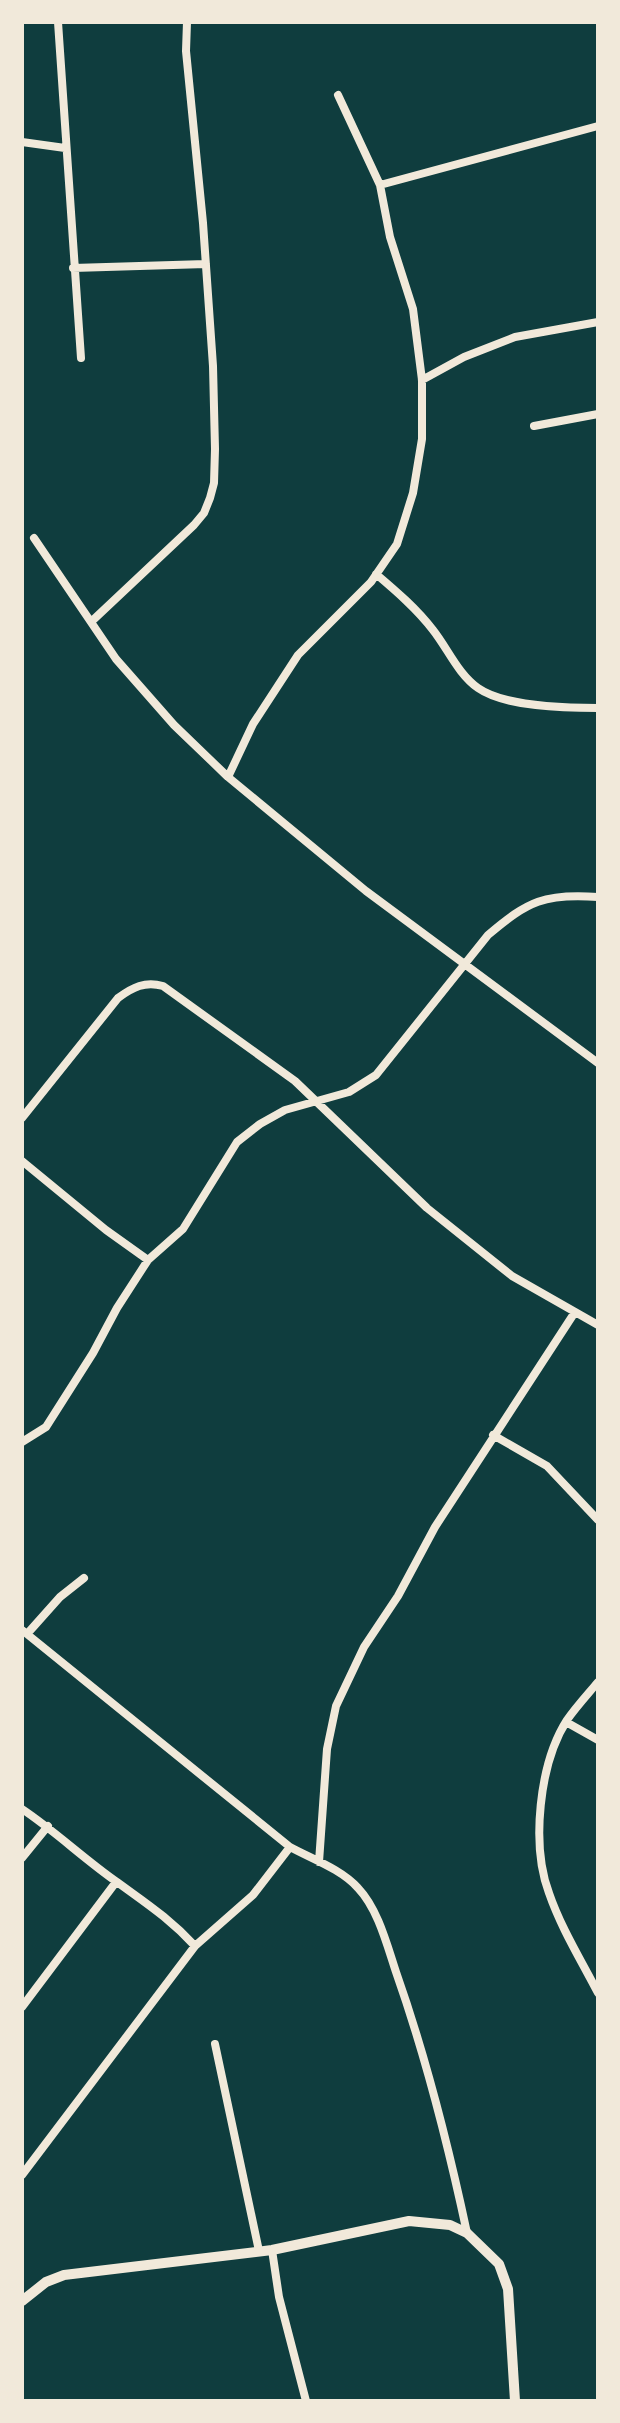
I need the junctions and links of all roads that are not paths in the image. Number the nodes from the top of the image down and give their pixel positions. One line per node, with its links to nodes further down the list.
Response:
1 (58, 22): 6 (street)
2 (187, 22): 8 (street)
3 (338, 95): 7 (street)
4 (598, 126): 7 (street)
5 (22, 142): 6 (street)
6 (65, 148): 9 (street)
7 (380, 185): 12 (street)
8 (206, 264): 9 (street); 17 (street)
9 (73, 268): 11 (street)
10 (598, 322): 12 (street)
11 (81, 358)
12 (422, 380): 16 (street)
13 (598, 414): 14 (street)
14 (534, 426)
15 (34, 538): 17 (street)
16 (376, 574): 18 (street); 19 (street)
17 (92, 621): 19 (street)
18 (598, 708)
19 (228, 777): 21 (street)
20 (598, 897): 21 (street)
21 (463, 964): 22 (street); 23 (street)
22 (598, 1063)
23 (314, 1101): 24 (street); 26 (street); 27 (street)
24 (22, 1118)
25 (22, 1161): 26 (street)
26 (148, 1260): 30 (street)
27 (575, 1312): 28 (street); 29 (street)
28 (598, 1325)
29 (493, 1435): 31 (street); 41 (street)
30 (22, 1442)
31 (598, 1520)
32 (84, 1578): 33 (street)
33 (24, 1632): 39 (street)
34 (598, 1682): 35 (street)
35 (566, 1722): 36 (street); 44 (street)
36 (598, 1740)
37 (22, 1809): 38 (street)
38 (48, 1826): 40 (street); 42 (street)
39 (290, 1847): 41 (street); 43 (street)
40 (22, 1858)
41 (319, 1862): 48 (street)
42 (116, 1882): 43 (street); 45 (street)
43 (195, 1946): 47 (street)
44 (598, 1993)
45 (22, 2007)
46 (215, 2044): 50 (street)
47 (22, 2175)
48 (467, 2233): 49 (street); 53 (street)
49 (272, 2250): 50 (street); 52 (street)
50 (259, 2251): 51 (street)
51 (22, 2301)
52 (306, 2401)
53 (515, 2401)

